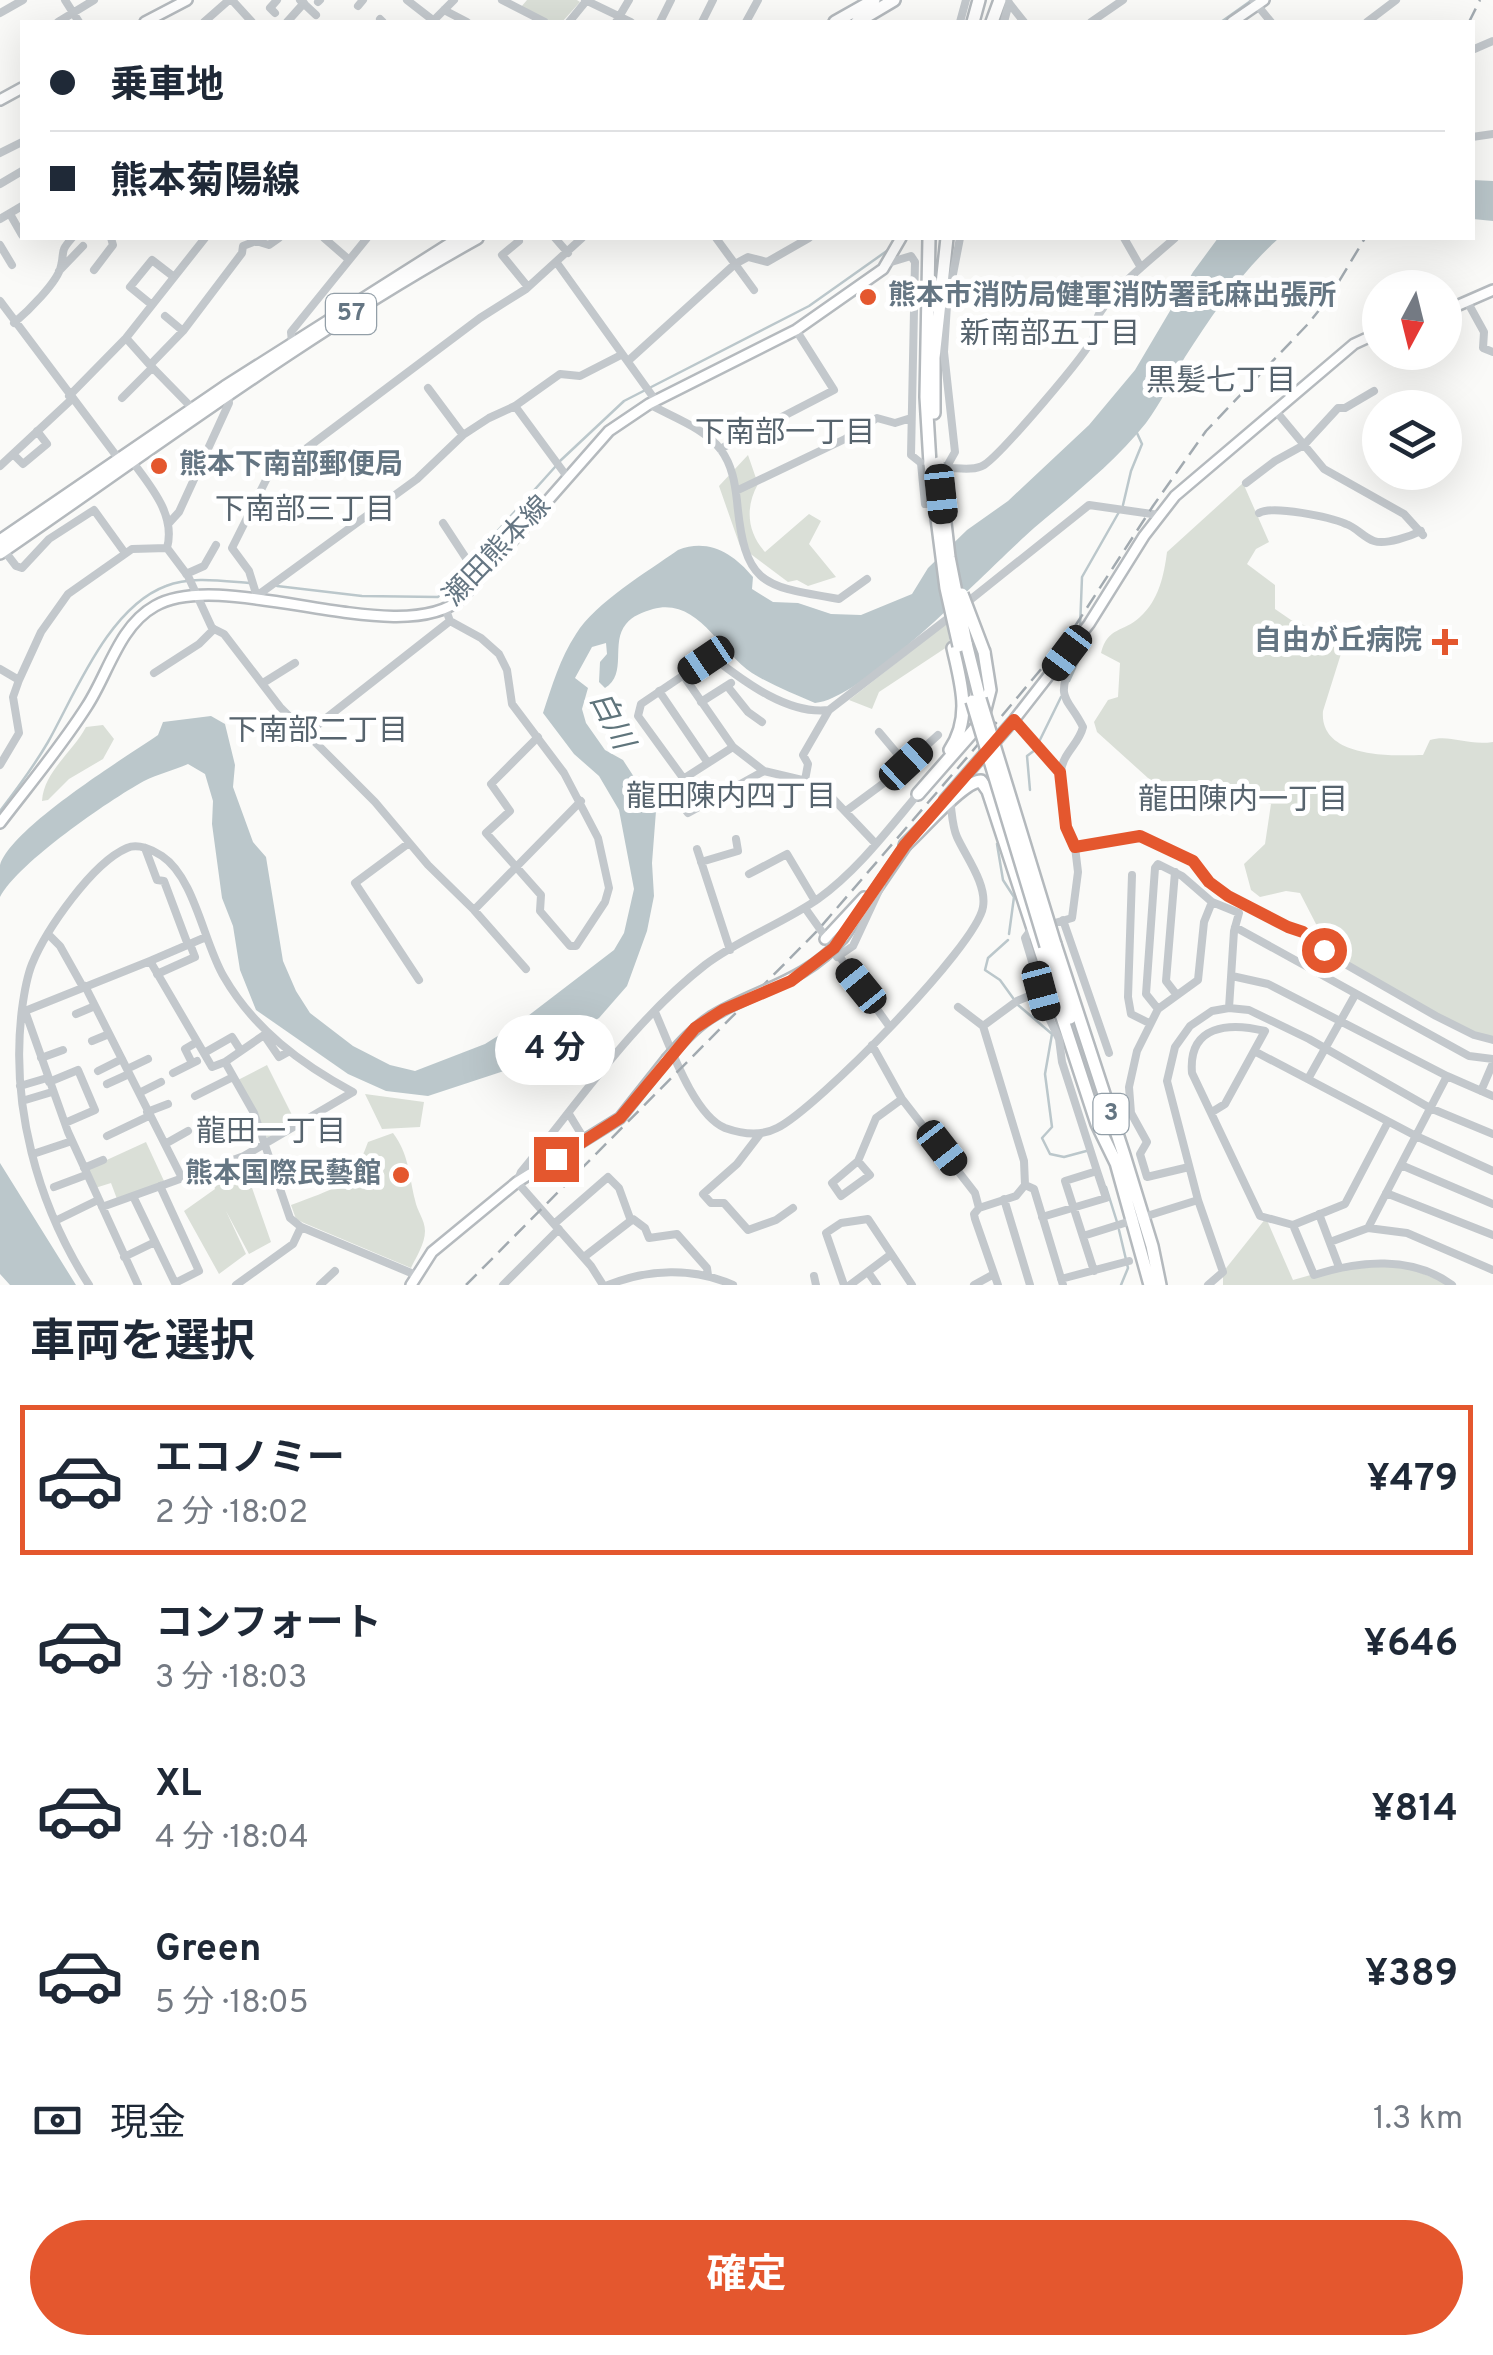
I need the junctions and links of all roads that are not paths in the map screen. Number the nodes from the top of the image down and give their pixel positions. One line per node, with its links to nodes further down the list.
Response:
1 (24, 0): 23 (street)
2 (65, 0): 21 (street)
3 (94, 0): 21 (street)
4 (187, 0): 27 (main road)
5 (230, 0): 28 (street); 29 (street)
6 (278, 0): 22 (street)
7 (407, 0): 30 (street)
8 (454, 0): 20 (street)
9 (502, 0): 33 (street)
10 (586, 0): 34 (street); 35 (street)
11 (628, 0): 35 (street)
12 (874, 0): 36 (highway)
13 (894, 0): 37 (highway)
14 (1122, 0): 19 (street)
15 (1396, 0): 40 (street)
16 (1006, 1): 38 (street)
17 (302, 2): 24 (street)
18 (1257, 2): 39 (main road)
19 (1112, 4)
20 (444, 10): 31 (street); 32 (street)
21 (73, 12): 25 (street); 26 (street)
22 (275, 13)
23 (0, 14)
24 (316, 15)
25 (61, 20)
26 (78, 20)
27 (149, 20)
28 (206, 20)
29 (250, 20)
30 (431, 20)
31 (435, 20)
32 (464, 20)
33 (541, 20)
34 (571, 20)
35 (618, 20)
36 (838, 20)
37 (863, 20)
38 (1022, 20)
39 (1234, 20)
40 (1370, 20)
41 (1489, 43): 42 (street)
42 (1493, 56)
43 (20, 172): 44 (street)
44 (0, 184)
45 (20, 207): 46 (street)
46 (10, 214): 47 (street); 48 (street)
47 (0, 219)
48 (20, 231)
49 (71, 240): 73 (street)
50 (112, 240): 82 (street)
51 (203, 240): 83 (street)
52 (234, 240): 71 (street)
53 (276, 240): 71 (street)
54 (326, 240): 74 (street)
55 (365, 240): 74 (street)
56 (457, 240): 97 (highway, 57)
57 (474, 240): 102 (highway, 57)
58 (518, 240): 84 (street)
59 (556, 240): 72 (street)
60 (580, 240): 72 (street)
61 (717, 240): 78 (street)
62 (805, 240): 78 (street)
63 (900, 240): 79 (main road, 瀬田熊本線)
64 (929, 240): 118 (highway, 3)
65 (947, 240): 118 (highway, 3)
66 (960, 240): 118 (street)
67 (1125, 240): 80 (street)
68 (1172, 240): 80 (street)
69 (0, 244): 77 (street)
70 (83, 246): 75 (street)
71 (243, 246): 94 (street)
72 (568, 253): 76 (street)
73 (60, 255): 75 (street); 81 (street)
74 (348, 258): 97 (street)
75 (70, 262): 81 (street)
76 (558, 263): 84 (street); 99 (street)
77 (12, 264)
78 (735, 264): 85 (street); 99 (street)
79 (888, 264): 93 (main road, 瀬田熊本線); 110 (street)
80 (1140, 266): 118 (street)
81 (59, 270): 92 (street)
82 (94, 270)
83 (174, 276): 89 (street); 89 (street)
84 (528, 287): 135 (street)
85 (754, 290)
86 (1493, 290): 88 (main road)
87 (0, 301): 92 (street)
88 (1468, 303): 90 (main road); 98 (street)
89 (152, 305): 95 (street)
90 (1462, 305)
91 (165, 316): 94 (street)
92 (14, 323): 103 (street)
93 (796, 330): 106 (main road, 瀬田熊本線); 114 (street)
94 (183, 331): 100 (street)
95 (126, 338): 100 (street); 103 (street)
96 (1362, 340): 109 (main road)
97 (292, 342): 108 (highway, 57)
98 (1493, 352)
99 (624, 358): 106 (street); 107 (street)
100 (151, 366): 105 (street); 108 (street)
101 (428, 388): 112 (street)
102 (228, 395): 117 (highway, 57); 125 (street)
103 (71, 397): 111 (street); 116 (street)
104 (1362, 397): 113 (street)
105 (122, 398)
106 (652, 403): 114 (street); 120 (main road, 瀬田熊本線)
107 (514, 406): 112 (street); 120 (street)
108 (193, 409): 116 (highway, 57)
109 (1275, 410): 113 (street); 124 (main road)
110 (911, 418): 118 (street); 122 (street)
111 (38, 431): 115 (street); 115 (street)
112 (464, 436): 135 (street)
113 (1304, 445): 121 (street); 123 (street)
114 (720, 448): 122 (street)
115 (13, 454): 119 (street)
116 (118, 458): 117 (street); 128 (highway, 57)
117 (132, 462): 125 (street); 128 (highway, 57)
118 (938, 465): 131 (highway, 3, bridge); 139 (highway, 3, bridge)
119 (0, 466)
120 (568, 478): 132 (main road, 瀬田熊本線)
121 (1246, 482)
122 (736, 491): 133 (street)
123 (1259, 514)
124 (1159, 515): 140 (main road); 151 (street)
125 (169, 523): 129 (street)
126 (442, 524): 132 (street)
127 (216, 545): 134 (street)
128 (1, 548): 130 (street)
129 (166, 548): 130 (street); 134 (street)
130 (126, 553): 146 (street)
131 (948, 557): 139 (highway, 3, bridge); 167 (highway, 3, bridge)
132 (480, 578): 137 (main road, 瀬田熊本線)
133 (866, 579)
134 (189, 580): 136 (street)
135 (256, 590): 136 (main road, 瀬田熊本線); 137 (main road, 瀬田熊本線)
136 (198, 597): 138 (street); 172 (main road, 瀬田熊本線)
137 (448, 616): 155 (street); 157 (street)
138 (214, 630): 143 (street); 147 (street)
139 (959, 645): 167 (highway, 3); 198 (highway, 3, bridge)
140 (1067, 653): 152 (main road); 164 (street)
141 (296, 662): 147 (street)
142 (0, 669): 146 (street)
143 (154, 673)
144 (683, 675): 145 (street); 149 (street); 150 (street)
145 (736, 675): 148 (street); 151 (street)
146 (19, 680): 162 (street)
147 (263, 683): 155 (street)
148 (728, 687): 150 (street); 153 (street)
149 (659, 691): 160 (street); 165 (street)
150 (701, 702): 159 (street)
151 (829, 710): 166 (street)
152 (1014, 720): 158 (main road); 164 (street)
153 (762, 722)
154 (878, 732): 161 (street)
155 (306, 734): 174 (street)
156 (938, 735): 161 (street)
157 (538, 738): 169 (street); 181 (street)
158 (997, 739): 168 (main road); 191 (highway)
159 (733, 748): 160 (street); 163 (street)
160 (708, 763): 165 (street)
161 (906, 764): 171 (street)
162 (0, 765)
163 (764, 771): 166 (street); 170 (street)
164 (1060, 772): 177 (street)
165 (684, 779): 170 (street); 170 (street)
166 (805, 780): 171 (street)
167 (918, 794): 175 (street)
168 (949, 798): 176 (highway); 193 (highway); 219 (street)
169 (581, 802): 181 (street); 181 (street)
170 (702, 804)
171 (846, 811): 175 (street)
172 (0, 823)
173 (736, 839): 180 (street)
174 (409, 843): 190 (street); 205 (street)
175 (876, 844): 187 (street)
176 (905, 845): 182 (main road)
177 (1075, 847): 191 (street); 222 (street)
178 (145, 848): 194 (street); 195 (street); 197 (street)
179 (697, 849): 180 (street)
180 (701, 862): 199 (street)
181 (518, 866): 190 (street)
182 (886, 872): 186 (main road); 200 (street)
183 (1176, 872): 188 (street); 208 (street); 213 (street)
184 (750, 874): 187 (street)
185 (1132, 876): 218 (street)
186 (878, 882): 196 (main road); 269 (main road, bridge)
187 (815, 901): 189 (street)
188 (1212, 902): 192 (street); 208 (street)
189 (805, 908): 196 (street); 199 (street)
190 (474, 910): 202 (street)
191 (1059, 921): 193 (street); 231 (street); 238 (highway)
192 (1235, 927): 204 (street); 209 (street)
193 (1032, 930): 207 (street); 276 (highway)
194 (48, 934): 206 (street); 214 (street)
195 (206, 937): 197 (street); 229 (street)
196 (825, 939): 200 (street)
197 (189, 944): 201 (street); 203 (street)
198 (1050, 945): 238 (highway, 3); 276 (highway, 3)
199 (730, 950): 215 (street)
200 (838, 957): 219 (street)
201 (150, 961): 203 (street); 206 (street)
202 (526, 969)
203 (158, 974): 224 (street)
204 (1232, 976): 212 (street); 217 (street)
205 (419, 980)
206 (84, 987): 210 (street); 214 (street)
207 (1041, 991): 220 (street); 279 (street)
208 (1176, 994): 213 (street)
209 (1355, 995): 217 (street); 236 (street)
210 (95, 1006): 216 (street); 221 (street)
211 (958, 1007): 220 (street)
212 (1229, 1008): 226 (street); 277 (street)
213 (1158, 1009): 218 (street)
214 (24, 1010): 232 (street); 248 (street)
215 (655, 1012): 260 (street); 264 (street)
216 (76, 1014)
217 (1340, 1021): 226 (street); 242 (street)
218 (1149, 1023): 277 (street)
219 (889, 1026): 225 (street)
220 (983, 1026): 283 (street)
221 (109, 1034): 223 (street); 235 (street)
222 (1493, 1040)
223 (92, 1041)
224 (197, 1042): 234 (street); 234 (street)
225 (872, 1045): 254 (street); 264 (street)
226 (1326, 1048): 245 (street); 257 (street)
227 (63, 1050): 232 (street)
228 (241, 1051): 229 (street); 234 (street); 237 (street)
229 (288, 1052): 271 (street)
230 (1256, 1052): 245 (street); 258 (street); 258 (street)
231 (1109, 1053)
232 (41, 1058): 244 (street)
233 (148, 1059): 240 (street)
234 (197, 1059): 237 (street); 241 (street)
235 (122, 1060): 239 (street); 240 (street)
236 (1493, 1061): 249 (street)
237 (225, 1062): 243 (street)
238 (1094, 1062): 297 (highway, 3)
239 (98, 1071)
240 (128, 1071): 247 (street); 251 (street)
241 (173, 1072)
242 (1447, 1076): 249 (street); 257 (street)
243 (234, 1077): 252 (street); 271 (street)
244 (48, 1080): 248 (street); 250 (street); 262 (street)
245 (1308, 1080): 261 (street)
246 (161, 1082): 251 (street)
247 (107, 1084)
248 (20, 1086): 255 (street)
249 (1480, 1091): 253 (street)
250 (52, 1092): 255 (street); 262 (street)
251 (139, 1093): 259 (street)
252 (195, 1096)
253 (1493, 1096)
254 (902, 1099): 274 (street); 294 (street)
255 (22, 1101): 272 (street)
256 (168, 1104): 259 (street)
257 (1430, 1108): 265 (street); 267 (street)
258 (1212, 1112): 300 (street)
259 (148, 1114): 266 (street); 270 (street)
260 (570, 1114): 269 (street); 282 (street)
261 (1388, 1122): 267 (street); 295 (street)
262 (65, 1123): 268 (street)
263 (188, 1131): 270 (street)
264 (760, 1134): 293 (street)
265 (1493, 1134)
266 (107, 1136)
267 (1416, 1136): 275 (street); 278 (street)
268 (72, 1141): 272 (street); 280 (street)
269 (586, 1142): 282 (main road)
270 (165, 1144): 281 (street)
271 (267, 1144): 281 (street); 302 (street)
272 (33, 1154): 298 (street)
273 (102, 1160): 280 (street)
274 (858, 1161): 274 (street)
275 (1401, 1164): 286 (street); 291 (street)
276 (1117, 1165): 297 (highway, 3)
277 (1189, 1166): 289 (street)
278 (1493, 1170)
279 (1097, 1171): 292 (street); 292 (street)
280 (85, 1172): 285 (street); 290 (street)
281 (182, 1178): 284 (street)
282 (517, 1182): 301 (street); 319 (main road)
283 (1024, 1185): 288 (street); 296 (street)
284 (160, 1186): 287 (street); 306 (street)
285 (54, 1187)
286 (1386, 1193): 303 (street); 304 (street)
287 (133, 1196): 290 (street); 306 (street)
288 (1004, 1199): 294 (street); 334 (street)
289 (1198, 1200): 297 (street); 337 (street)
290 (100, 1203): 298 (street); 309 (street)
291 (1493, 1204)
292 (1073, 1206): 296 (street); 305 (street)
293 (793, 1208)
294 (979, 1208): 318 (street)
295 (1319, 1214): 300 (street); 307 (street)
296 (1042, 1217): 320 (street)
297 (1138, 1219): 305 (street); 335 (highway, 3); 336 (highway, 3)
298 (55, 1220): 322 (street)
299 (630, 1221): 301 (street); 310 (street); 317 (street)
300 (1292, 1225): 312 (street)
301 (556, 1226): 310 (street); 325 (street)
302 (301, 1228): 319 (street); 321 (street)
303 (1368, 1228): 307 (street); 314 (street)
304 (1493, 1235)
305 (1083, 1236): 315 (street)
306 (155, 1242): 309 (street)
307 (1330, 1242): 312 (street)
308 (890, 1255): 316 (street); 329 (street); 331 (street)
309 (124, 1258): 323 (street)
310 (584, 1258): 326 (street)
311 (1129, 1261): 315 (street)
312 (1339, 1267): 338 (street)
313 (335, 1270): 324 (street)
314 (1493, 1270)
315 (1094, 1271): 320 (street)
316 (868, 1272): 329 (street); 330 (street)
317 (704, 1274): 326 (street); 327 (street); 328 (street)
318 (994, 1274): 332 (street); 333 (street)
319 (414, 1280)
320 (1062, 1282)
321 (241, 1284)
322 (89, 1285)
323 (138, 1285)
324 (320, 1285)
325 (503, 1285)
326 (605, 1285)
327 (692, 1285)
328 (731, 1285)
329 (847, 1285)
330 (878, 1285)
331 (912, 1285)
332 (974, 1285)
333 (998, 1285)
334 (1030, 1285)
335 (1150, 1285)
336 (1160, 1285)
337 (1208, 1285)
338 (1452, 1285)

